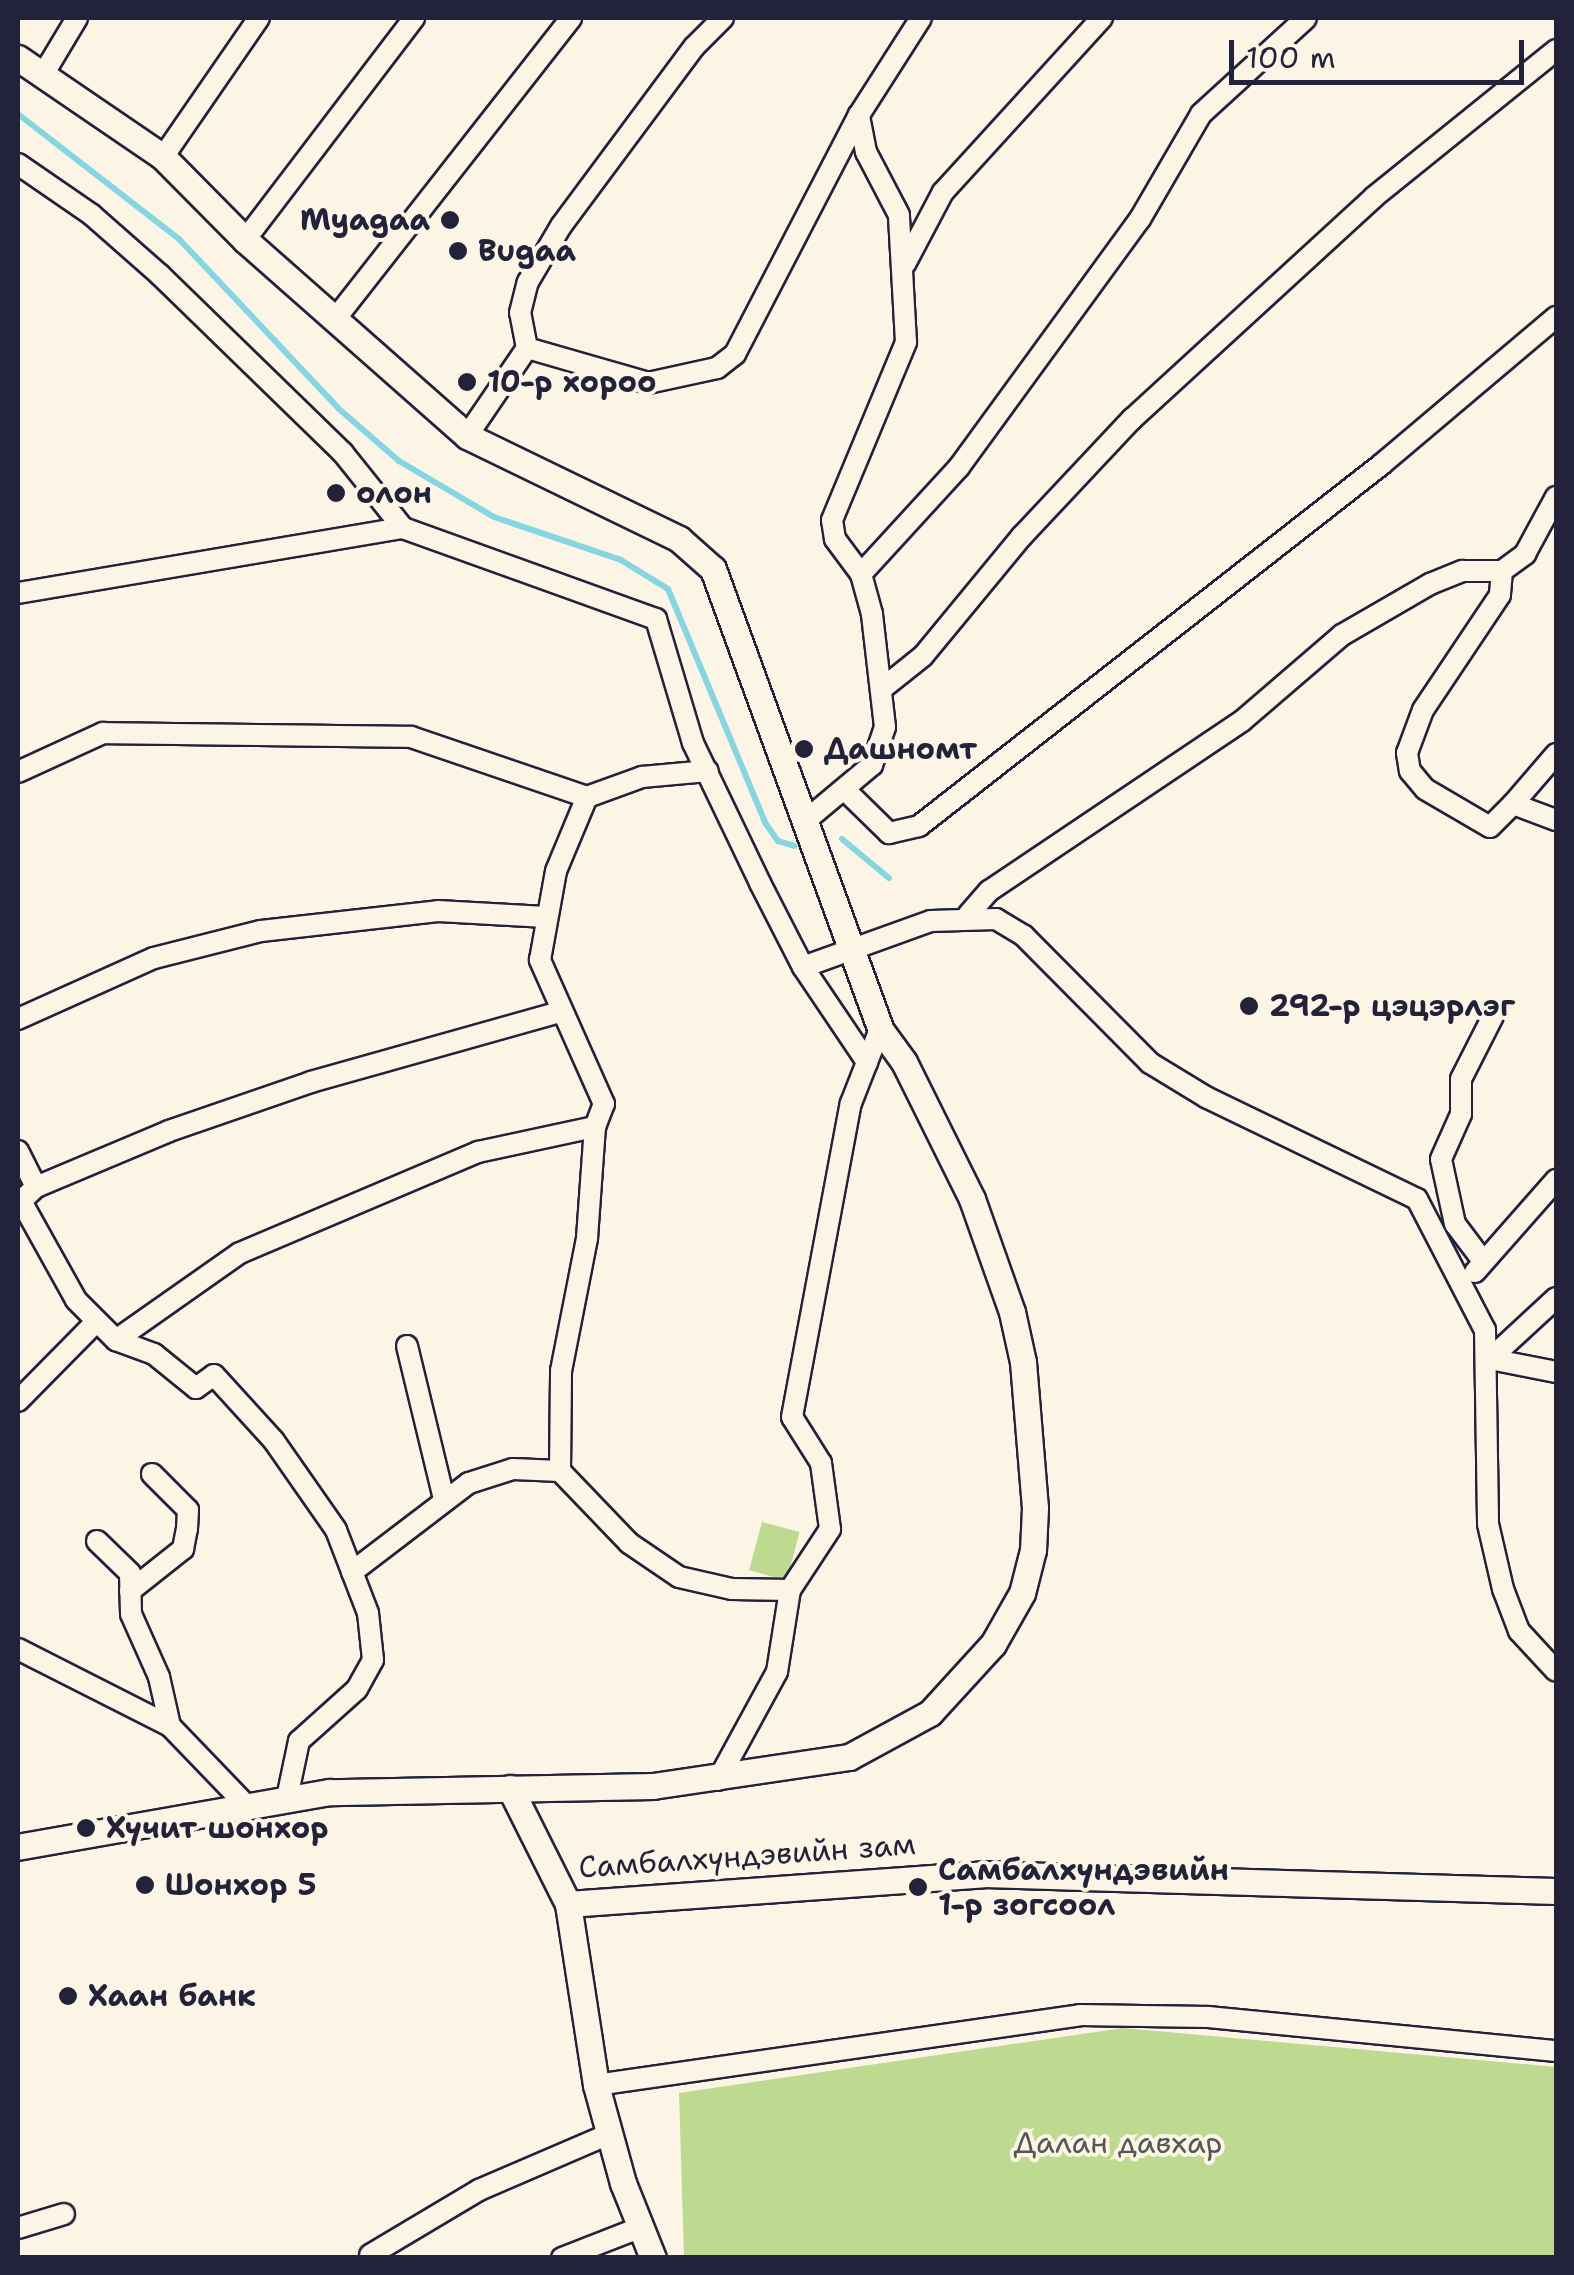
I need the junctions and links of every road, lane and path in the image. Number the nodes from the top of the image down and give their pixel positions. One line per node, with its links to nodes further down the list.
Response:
1 (77, 18): 11 (street)
2 (259, 18): 13 (street)
3 (414, 18): 15 (street)
4 (572, 18): 18 (street)
5 (724, 18): 19 (street)
6 (921, 18): 12 (street)
7 (1102, 18): 16 (street)
8 (1306, 18): 24 (street)
9 (1556, 50): 26 (street)
10 (18, 58): 11 (street)
11 (44, 73): 13 (street)
12 (859, 115): 16 (street); 19 (street)
13 (164, 157): 15 (street)
14 (18, 164): 22 (street)
15 (245, 240): 18 (street)
16 (905, 264): 24 (street)
17 (1556, 317): 30 (street)
18 (336, 318): 20 (street)
19 (526, 348): 20 (street)
20 (466, 436): 34 (street)
21 (1556, 496): 23 (street)
22 (402, 528): 25 (street); 28 (street)
23 (1502, 571): 32 (street); 35 (street)
24 (861, 574): 26 (street)
25 (18, 593)
26 (883, 688): 30 (street)
27 (1556, 754): 32 (street)
28 (708, 771): 31 (street); 38 (street)
29 (18, 772): 31 (street)
30 (845, 790): 34 (street)
31 (587, 798): 36 (street)
32 (1512, 804): 33 (street)
33 (1556, 820)
34 (804, 822): 37 (street)
35 (968, 915): 37 (street); 49 (street)
36 (546, 917): 39 (street); 41 (street)
37 (850, 947): 38 (street); 42 (street)
38 (803, 967): 43 (street)
39 (560, 1012): 44 (street); 47 (street)
40 (1493, 1016): 48 (street)
41 (18, 1019)
42 (880, 1030): 43 (street); 67 (street)
43 (867, 1062): 63 (street)
44 (594, 1127): 52 (street); 57 (street)
45 (18, 1151): 47 (street)
46 (1556, 1180): 48 (street)
47 (25, 1198): 51 (street)
48 (1483, 1261): 49 (street)
49 (1466, 1285): 54 (street)
50 (1556, 1298): 54 (street)
51 (97, 1322): 52 (street); 56 (street)
52 (116, 1340): 61 (street)
53 (407, 1346): 59 (street)
54 (1490, 1359): 55 (street); 65 (street)
55 (1556, 1372)
56 (18, 1401)
57 (560, 1470): 59 (street); 63 (street)
58 (152, 1474): 62 (street)
59 (444, 1498): 61 (street)
60 (97, 1540): 62 (street)
61 (352, 1572): 69 (street)
62 (130, 1590): 66 (street)
63 (790, 1590): 67 (street)
64 (18, 1649): 66 (street)
65 (1556, 1671)
66 (170, 1726): 70 (street)
67 (718, 1780): 68 (street)
68 (510, 1788): 69 (street); 73 (street, Самбалхүндэвийн зам)
69 (288, 1798): 70 (street)
70 (246, 1806): 71 (street)
71 (18, 1847)
72 (1556, 1891): 73 (street, Самбалхүндэвийн зам)
73 (568, 1904): 75 (street)
74 (1556, 2051): 75 (street)
75 (596, 2085): 76 (street)
76 (609, 2134): 79 (street); 80 (street)
77 (64, 2214): 78 (street)
78 (18, 2228)
79 (639, 2228): 81 (street); 82 (street)
80 (370, 2255)
81 (562, 2258)
82 (654, 2258)

